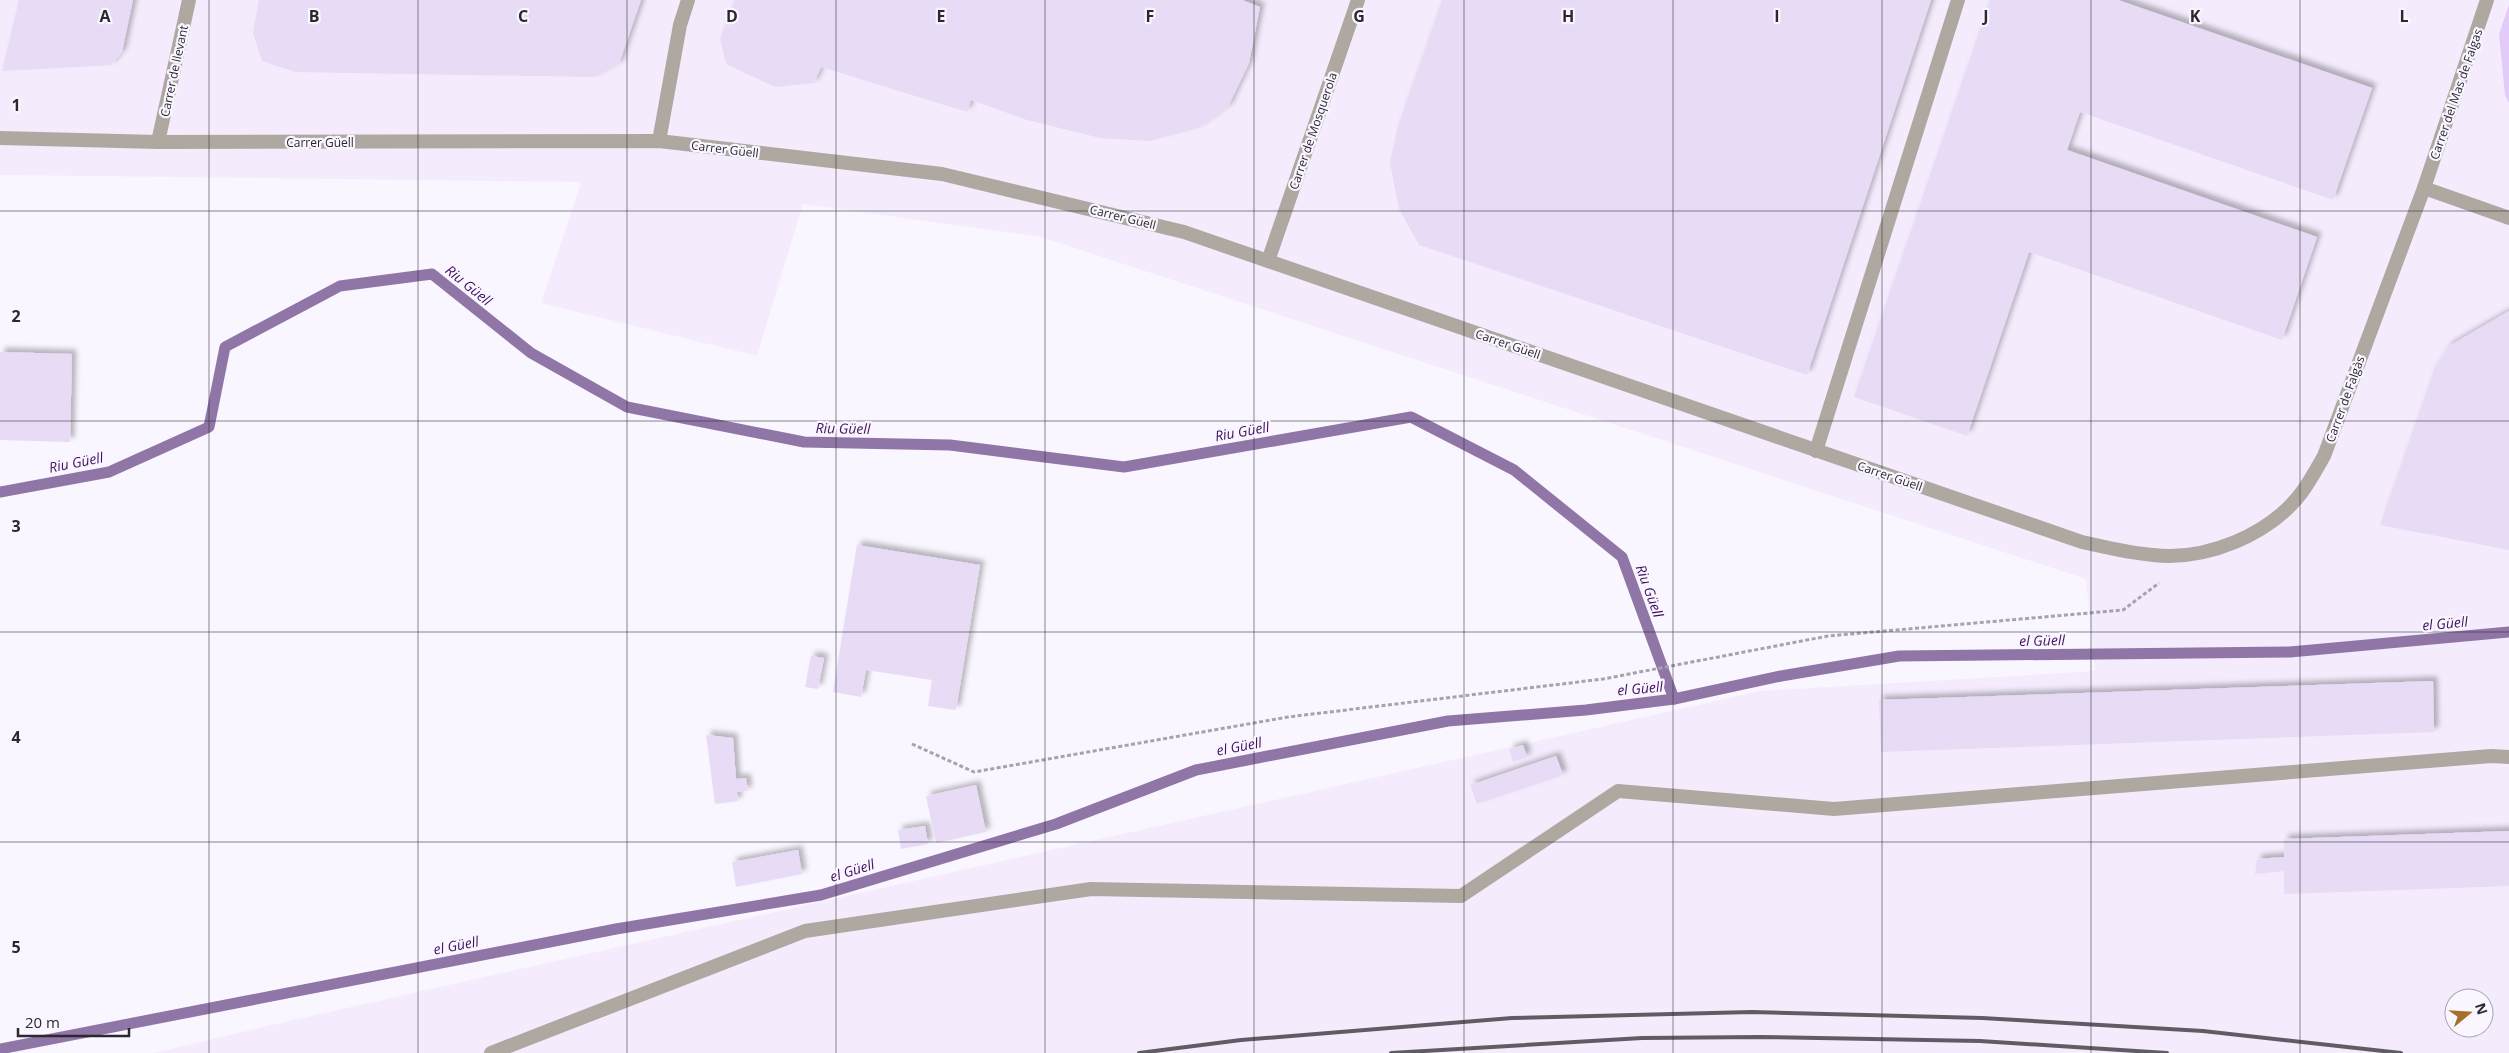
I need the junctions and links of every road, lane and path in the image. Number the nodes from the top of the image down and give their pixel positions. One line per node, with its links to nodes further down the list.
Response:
1 (189, 0): 8 (street, Carrer de llevant)
2 (688, 0): 7 (street)
3 (1358, 0): 11 (street, Carrer de Mosquerola)
4 (1958, 0): 12 (street)
5 (2487, 0): 9 (street, Carrer del Mas de Falgas)
6 (0, 138): 8 (street, Carrer Güell)
7 (659, 141): 8 (street, Carrer Güell); 11 (street, Carrer Güell)
8 (158, 142)
9 (2424, 188): 10 (street); 13 (street, Carrer de Falgàs)
10 (2509, 218)
11 (1268, 261): 12 (street, Carrer Güell)
12 (1816, 451): 13 (street, Carrer Güell)
13 (2198, 554): 14 (path)
14 (912, 744)
15 (2509, 757): 16 (street)
16 (491, 1053)

